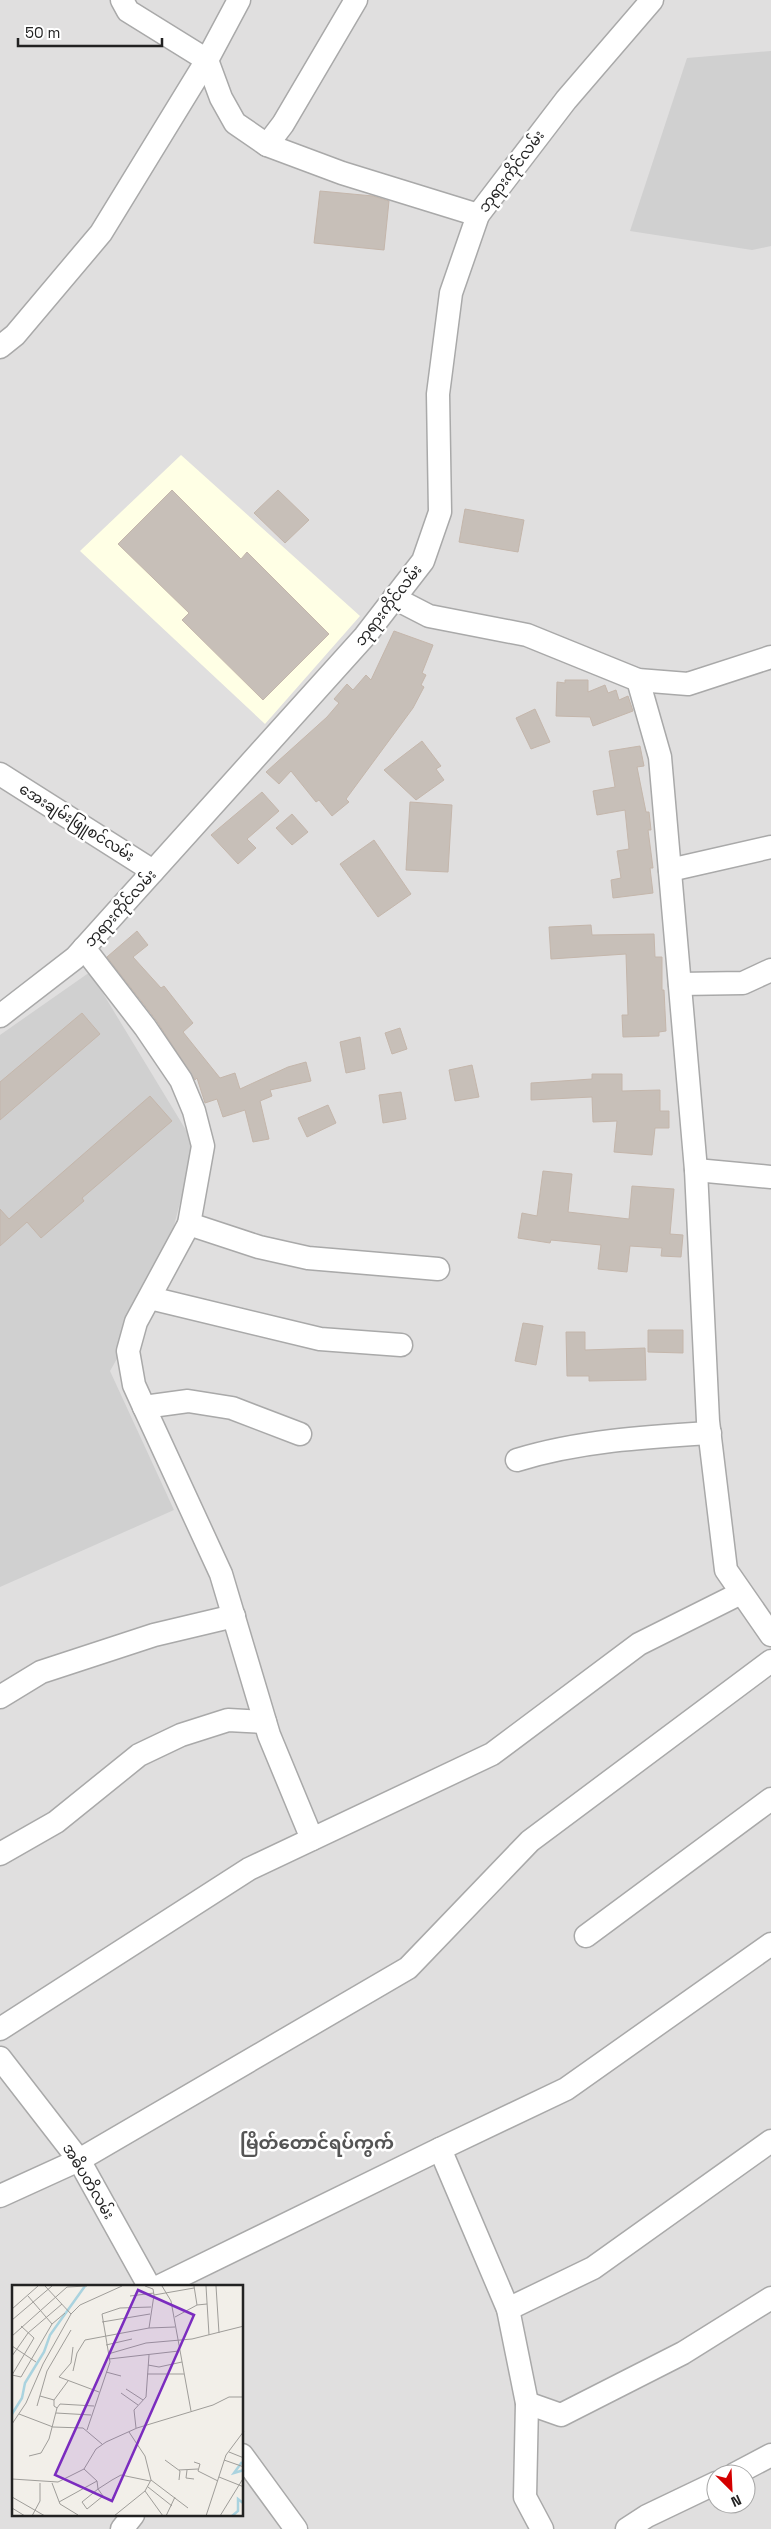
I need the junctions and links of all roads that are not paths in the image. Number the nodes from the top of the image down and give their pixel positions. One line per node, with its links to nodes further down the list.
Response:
1 (122, 0): 5 (street)
2 (239, 0): 5 (street)
3 (356, 0): 6 (street)
4 (652, 0): 7 (street, ဘုရားကိုင်လမ်း)
5 (207, 60): 6 (street); 8 (street)
6 (267, 145): 7 (street)
7 (478, 215): 9 (street, ဘုရားကိုင်လမ်း)
8 (0, 347)
9 (394, 598): 11 (street); 15 (street, ဘုရားကိုင်လမ်း)
10 (771, 657): 11 (street)
11 (638, 680): 14 (street)
12 (0, 774): 15 (street, အေးချမ်းဖြူစင်လမ်း)
13 (771, 847): 14 (street)
14 (670, 870): 18 (street)
15 (154, 871): 16 (street, ဘုရားကိုင်လမ်း)
16 (84, 948): 19 (street, ဘုရားကိုင်လမ်း); 22 (street)
17 (771, 970): 18 (street)
18 (680, 984): 20 (street)
19 (0, 1016)
20 (696, 1170): 21 (street); 27 (street)
21 (771, 1177)
22 (188, 1224): 23 (street); 24 (street)
23 (438, 1269)
24 (150, 1298): 25 (street); 26 (street)
25 (401, 1344)
26 (144, 1407): 28 (street); 31 (street)
27 (710, 1433): 29 (street); 30 (street)
28 (300, 1434)
29 (517, 1460)
30 (741, 1593): 32 (street); 37 (street)
31 (234, 1616): 34 (street); 35 (street)
32 (771, 1635)
33 (771, 1661): 45 (street)
34 (0, 1697)
35 (265, 1722): 37 (street); 38 (street)
36 (771, 1799): 39 (street)
37 (312, 1839): 41 (street)
38 (0, 1854)
39 (586, 1936)
40 (771, 1944): 44 (street)
41 (0, 2029)
42 (0, 2058): 45 (street, အဓိပတိလမ်း)
43 (771, 2141): 50 (street)
44 (440, 2149): 48 (street); 50 (street)
45 (79, 2160): 46 (street); 47 (street, အဓိပတိလမ်း)
46 (0, 2196)
47 (148, 2285)
48 (162, 2285)
49 (771, 2298): 51 (street)
50 (508, 2309): 51 (street)
51 (527, 2404): 59 (street)
52 (771, 2455): 54 (street)
53 (244, 2458): 58 (street)
54 (754, 2464)
55 (706, 2488): 60 (street)
56 (131, 2516): 57 (street)
57 (122, 2529)
58 (296, 2529)
59 (542, 2529)
60 (627, 2529)

